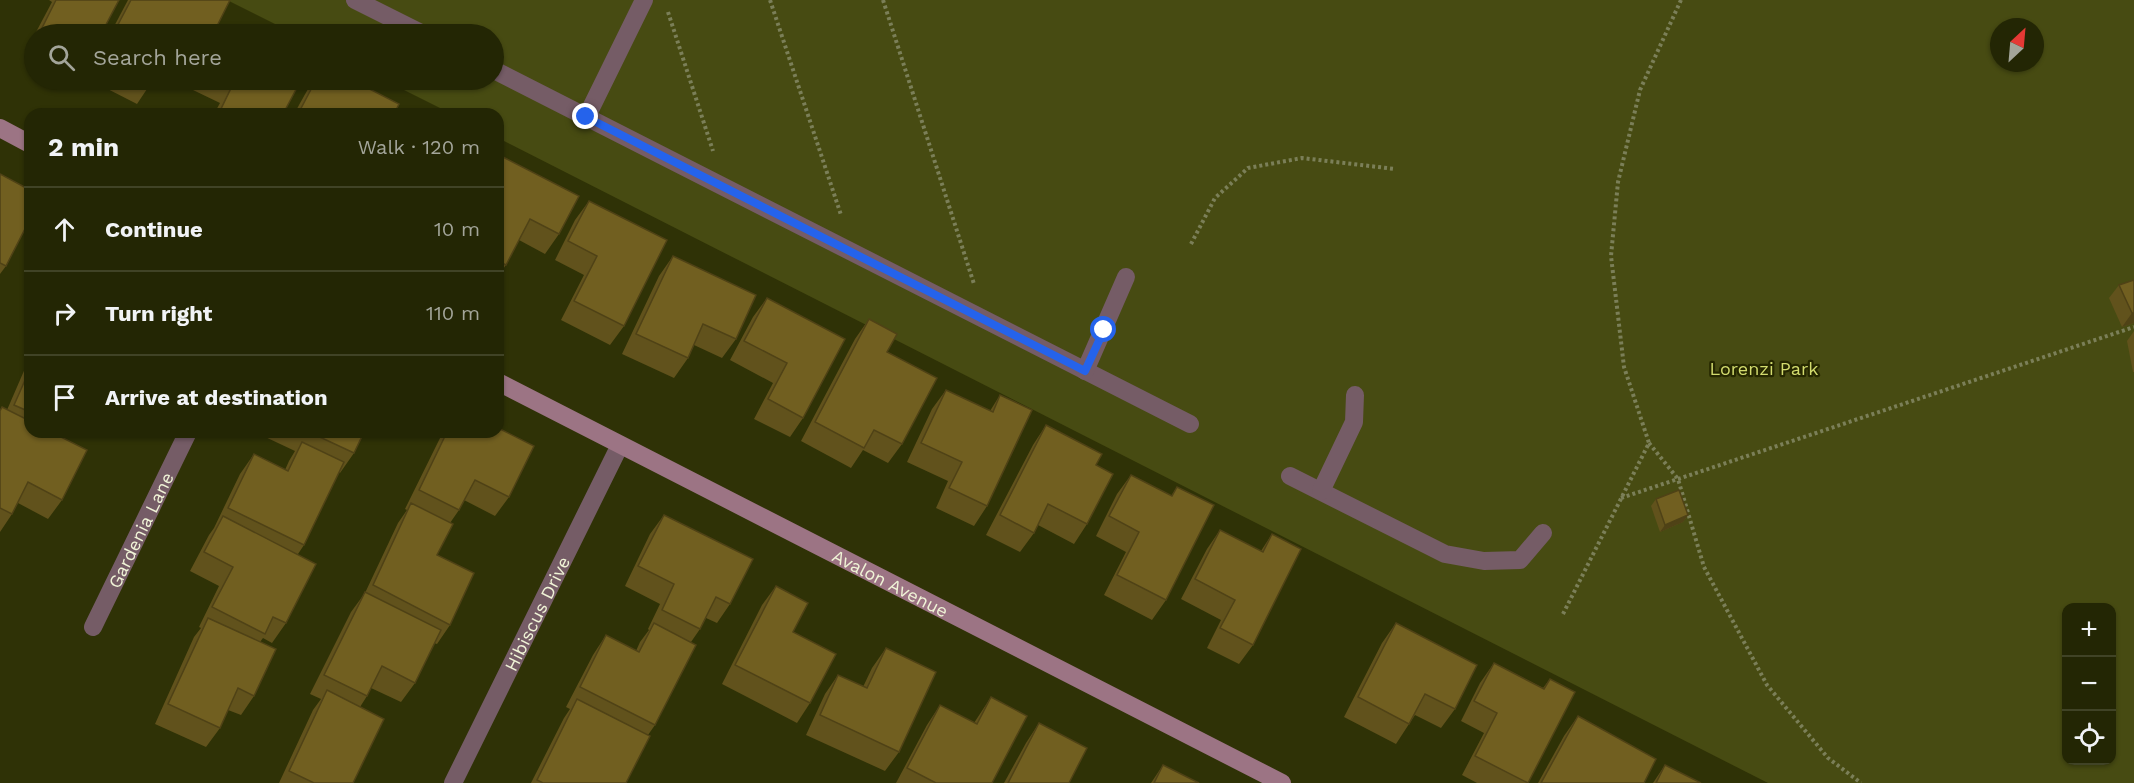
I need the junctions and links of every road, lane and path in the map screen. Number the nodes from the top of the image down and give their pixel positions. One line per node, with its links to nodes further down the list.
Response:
1 (355, 0): 7 (street)
2 (644, 0): 9 (street)
3 (770, 0): 15 (path)
4 (883, 0): 17 (path)
5 (1681, 0): 24 (path)
6 (668, 11): 13 (path)
7 (403, 24)
8 (504, 75): 9 (street)
9 (586, 117): 13 (street)
10 (0, 128): 11 (street)
11 (24, 141)
12 (1395, 170): 14 (path)
13 (725, 188): 15 (street)
14 (1191, 244)
15 (853, 253): 17 (street)
16 (1126, 277): 19 (street)
17 (987, 321): 19 (street)
18 (2134, 327): 27 (path)
19 (1085, 371): 22 (street)
20 (504, 385): 25 (street, Avalon Avenue)
21 (1355, 395): 28 (street)
22 (1190, 424)
23 (185, 438): 32 (street, Gardenia Lane)
24 (1649, 443): 27 (path); 29 (path)
25 (620, 445): 33 (street, Hibiscus Drive); 34 (street, Avalon Avenue)
26 (1290, 476): 28 (street)
27 (1678, 479): 29 (path); 35 (path)
28 (1321, 491): 30 (street)
29 (1621, 498): 31 (path)
30 (1543, 532)
31 (1563, 614)
32 (93, 627)
33 (453, 783)
34 (1282, 783)
35 (1861, 783)

